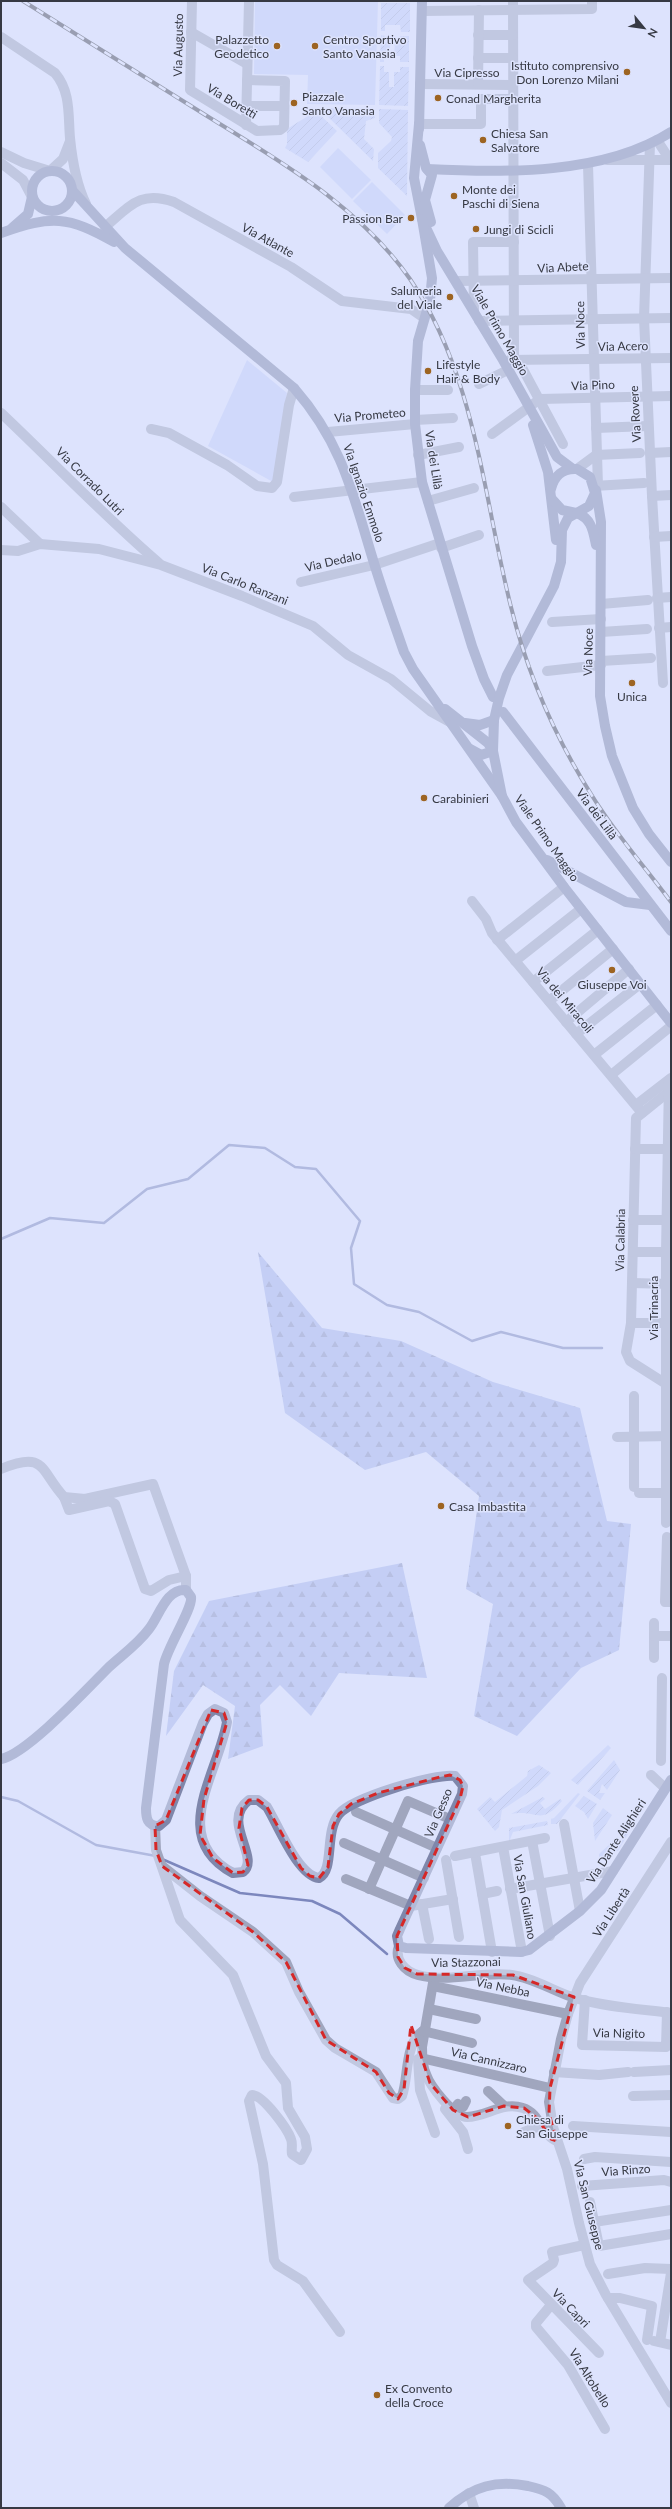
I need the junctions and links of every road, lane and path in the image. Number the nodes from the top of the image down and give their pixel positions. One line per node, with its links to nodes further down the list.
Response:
1 (192, 1): 8 (street, Via Augusto)
2 (249, 1): 14 (street)
3 (592, 5): 6 (street)
4 (422, 6): 5 (street); 16 (street)
5 (465, 6): 7 (street)
6 (513, 6): 7 (street); 10 (street)
7 (484, 7): 9 (street)
8 (191, 32): 14 (street); 19 (street, Via Augusto)
9 (478, 35): 10 (street); 12 (street)
10 (513, 35): 13 (street)
11 (1, 37): 26 (street)
12 (478, 58): 13 (street); 17 (street)
13 (513, 58): 18 (street)
14 (248, 64): 15 (street)
15 (247, 80): 21 (street); 22 (street)
16 (420, 84): 17 (street, Via Cipresso); 23 (street)
17 (478, 84): 18 (street, Via Cipresso)
18 (513, 85): 20 (street)
19 (190, 90): 24 (street, Via Boretti)
20 (513, 99): 23 (street); 35 (street)
21 (246, 106): 22 (street); 24 (street)
22 (282, 106): 24 (street, Via Boretti)
23 (419, 124): 34 (street); 39 (street)
24 (246, 125)
25 (671, 132): 27 (street)
26 (70, 139): 37 (street); 38 (street)
27 (653, 142): 29 (street); 30 (street, Via Rovere); 31 (street)
28 (1, 152): 37 (street)
29 (604, 160): 30 (street); 33 (street)
30 (648, 160): 31 (street); 53 (street, Via Rovere)
31 (670, 160)
32 (1, 163): 42 (street)
33 (588, 165): 35 (street); 52 (street, Via Noce)
34 (426, 169): 36 (street); 39 (street); 40 (street)
35 (513, 169): 36 (street); 48 (street)
36 (466, 170): 40 (street)
37 (50, 171): 41 (street); 42 (street)
38 (77, 173): 41 (street); 43 (street)
39 (414, 178): 40 (street); 45 (street)
40 (430, 181): 50 (street)
41 (72, 190): 43 (street); 44 (street)
42 (32, 197): 44 (street); 47 (street)
43 (90, 211): 46 (street)
44 (56, 213): 47 (street); 49 (street)
45 (422, 219): 50 (street); 51 (street, Via dei Lillà)
46 (105, 227): 49 (street); 59 (street, Via Atlante)
47 (4, 232)
48 (514, 242): 55 (street); 57 (street)
49 (125, 248): 72 (street, Via Ignazio Emmolo)
50 (447, 265): 51 (street); 56 (street, Viale Primo Maggio)
51 (432, 278): 59 (street, Via dei Lillà)
52 (592, 278): 53 (street, Via Abete); 57 (street, Via Abete); 63 (street, Via Noce)
53 (644, 278): 54 (street, Via Abete); 60 (street, Via Rovere)
54 (671, 278)
55 (474, 281): 56 (street, Via Abete); 57 (street, Via Abete); 58 (street)
56 (457, 282): 58 (street, Viale Primo Maggio)
57 (515, 282): 62 (street)
58 (474, 311): 64 (street, Viale Primo Maggio)
59 (424, 318): 73 (street, Via dei Lillà)
60 (644, 318): 61 (street); 63 (street); 65 (street, Via Rovere)
61 (671, 318)
62 (514, 320): 63 (street); 64 (street); 69 (street)
63 (593, 320): 67 (street, Via Noce)
64 (479, 321): 68 (street, Viale Primo Maggio)
65 (646, 358): 66 (street, Via Acero); 67 (street, Via Acero); 75 (street, Via Rovere)
66 (671, 358)
67 (593, 359): 69 (street, Via Acero); 77 (street, Via Noce)
68 (503, 360): 69 (street, Via Acero); 70 (street, Viale Primo Maggio)
69 (516, 360): 78 (street)
70 (508, 370): 71 (street); 79 (street, Viale Primo Maggio)
71 (479, 384)
72 (294, 388): 84 (street); 86 (street, Via Ignazio Emmolo)
73 (415, 390): 74 (street); 82 (street, Via dei Lillà)
74 (448, 390)
75 (647, 396): 76 (street, Via Pino); 77 (street, Via Pino); 83 (street, Via Rovere)
76 (671, 396)
77 (594, 397): 78 (street, Via Pino); 85 (street, Via Noce)
78 (540, 399): 79 (street); 88 (street)
79 (529, 409): 87 (street); 94 (street); 100 (street)
80 (1, 413): 114 (street, Via Corrado Lutri)
81 (453, 418): 82 (street, Via Prometeo)
82 (415, 422): 86 (street, Via Prometeo); 92 (street, Via dei Lillà)
83 (648, 426): 85 (street); 91 (street, Via Rovere)
84 (151, 428)
85 (596, 428): 93 (street, Via Noce)
86 (328, 432): 99 (street, Via Ignazio Emmolo)
87 (492, 434)
88 (563, 444)
89 (459, 447): 92 (street)
90 (671, 452): 91 (street)
91 (645, 453): 93 (street); 102 (street, Via Rovere)
92 (418, 455): 95 (street, Via dei Lillà)
93 (596, 455): 94 (street); 97 (street, Via Noce)
94 (575, 469): 97 (street); 100 (street)
95 (422, 482): 99 (street); 104 (street, Via dei Lillà)
96 (644, 482): 97 (street)
97 (596, 486): 106 (street); 113 (street)
98 (474, 488): 104 (street)
99 (352, 491): 103 (street); 115 (street, Via Ignazio Emmolo)
100 (552, 494): 106 (street); 116 (street)
101 (671, 495): 102 (street)
102 (652, 496): 109 (street, Via Rovere)
103 (294, 497)
104 (428, 501): 111 (street, Via dei Lillà)
105 (1, 507): 110 (street)
106 (577, 513): 113 (street); 116 (street)
107 (479, 535): 111 (street, Via Dedalo)
108 (671, 536): 109 (street)
109 (654, 537): 119 (street, Via Rovere)
110 (40, 544): 112 (street, Via Carlo Ranzani); 114 (street, Via Carlo Ranzani)
111 (440, 545): 115 (street, Via Dedalo); 132 (street, Via dei Lillà)
112 (1, 550)
113 (600, 560): 120 (street, Via Noce)
114 (161, 565): 136 (street, Via Carlo Ranzani)
115 (374, 565): 117 (street, Via Dedalo); 133 (street, Via Ignazio Emmolo)
116 (557, 576): 135 (street, Viale Primo Maggio)
117 (301, 582)
118 (671, 597): 119 (street)
119 (653, 599): 120 (street); 124 (street, Via Rovere)
120 (601, 604): 121 (street, Via Noce)
121 (601, 619): 122 (street); 126 (street, Via Noce)
122 (552, 622)
123 (671, 627): 124 (street)
124 (659, 628): 128 (street, Via Rovere)
125 (647, 629): 126 (street)
126 (601, 632): 129 (street, Via Noce)
127 (651, 658): 129 (street)
128 (666, 660): 131 (street, Via Rovere)
129 (601, 663): 130 (street); 142 (street, Via Noce)
130 (547, 671)
131 (663, 683)
132 (493, 697)
133 (438, 704): 136 (street, Via Ignazio Emmolo); 137 (street)
134 (503, 712): 145 (street, Via dei Lillà)
135 (494, 720): 137 (street); 139 (street, Viale Primo Maggio)
136 (450, 722): 138 (street, Via Ignazio Emmolo)
137 (462, 722): 139 (street)
138 (468, 748): 139 (street); 140 (street, Via Ignazio Emmolo)
139 (493, 752): 140 (street, Viale Primo Maggio)
140 (502, 796): 141 (street, Viale Primo Maggio)
141 (543, 858): 143 (street, Viale Primo Maggio); 145 (street)
142 (671, 862)
143 (564, 887): 146 (street, Viale Primo Maggio); 149 (street)
144 (472, 901): 149 (street, Via dei Miracoli)
145 (650, 905): 148 (street, Via dei Lillà)
146 (581, 909): 147 (street, Viale Primo Maggio); 151 (street)
147 (598, 930): 150 (street, Viale Primo Maggio); 153 (street)
148 (671, 931)
149 (497, 940): 151 (street, Via dei Miracoli)
150 (613, 950): 152 (street, Viale Primo Maggio); 155 (street)
151 (516, 961): 153 (street, Via dei Miracoli)
152 (629, 969): 154 (street, Viale Primo Maggio); 157 (street)
153 (533, 982): 155 (street, Via dei Miracoli)
154 (640, 984): 156 (street, Viale Primo Maggio); 160 (street)
155 (549, 1001): 157 (street, Via dei Miracoli)
156 (657, 1005): 158 (street, Viale Primo Maggio); 161 (street)
157 (566, 1022): 160 (street, Via dei Miracoli)
158 (671, 1023)
159 (671, 1026): 162 (street)
160 (576, 1034): 161 (street, Via dei Miracoli)
161 (594, 1055): 162 (street, Via dei Miracoli)
162 (611, 1075): 164 (street, Via dei Miracoli)
163 (670, 1085): 164 (street); 166 (street, Via Trinacria)
164 (638, 1112): 165 (street, Via Calabria)
165 (635, 1149): 166 (street); 167 (street, Via Calabria)
166 (669, 1149): 168 (street, Via Trinacria)
167 (634, 1220): 168 (street); 169 (street, Via Calabria)
168 (669, 1220): 170 (street, Via Trinacria)
169 (633, 1252): 170 (street); 171 (street, Via Calabria)
170 (668, 1252): 172 (street, Via Trinacria)
171 (632, 1283): 172 (street); 173 (street, Via Calabria)
172 (669, 1284): 174 (street, Via Trinacria)
173 (631, 1323): 174 (street); 176 (street, Via Calabria)
174 (669, 1323): 175 (street, Via Trinacria)
175 (669, 1368): 176 (street, Via Trinacria)
176 (669, 1385): 178 (street, Via Trinacria)
177 (634, 1396): 180 (street)
178 (669, 1436): 180 (street); 182 (street, Via Trinacria)
179 (617, 1437): 180 (street)
180 (634, 1437): 182 (street)
181 (1, 1469): 183 (street)
182 (666, 1493): 184 (street, Via Trinacria)
183 (86, 1503): 186 (street); 186 (street)
184 (666, 1523)
185 (667, 1537): 188 (street)
186 (186, 1576): 187 (street)
187 (186, 1590): 196 (street); 203 (street)
188 (668, 1602)
189 (654, 1622): 190 (street)
190 (654, 1636): 191 (street); 192 (street)
191 (671, 1636)
192 (654, 1658)
193 (662, 1678): 194 (street)
194 (666, 1707): 195 (street)
195 (666, 1742): 197 (street)
196 (1, 1759)
197 (661, 1761)
198 (651, 1775): 199 (street)
199 (668, 1784): 214 (street, Via Dante Alighieri)
200 (356, 1812): 204 (street)
201 (450, 1819): 203 (street, Via Gesso); 204 (street); 210 (street, Via Gesso)
202 (564, 1824): 216 (street)
203 (155, 1826): 213 (street)
204 (395, 1830): 210 (street); 212 (street)
205 (545, 1838): 206 (street)
206 (532, 1841): 209 (street); 218 (street)
207 (671, 1842): 234 (street, Via Libertà)
208 (344, 1843): 212 (street)
209 (503, 1847): 211 (street); 220 (street, Via San Giuliano)
210 (437, 1848): 215 (street, Via Gesso)
211 (475, 1853): 222 (street); 223 (street)
212 (382, 1860): 215 (street); 219 (street)
213 (162, 1866): 240 (street); 274 (street)
214 (613, 1871): 216 (street); 226 (street, Via Dante Alighieri)
215 (424, 1878): 225 (street, Via Gesso)
216 (574, 1878): 218 (street); 226 (street)
217 (346, 1879): 219 (street)
218 (540, 1884): 220 (street); 227 (street)
219 (369, 1889): 225 (street)
220 (510, 1889): 232 (street, Via San Giuliano)
221 (497, 1891): 222 (street)
222 (482, 1894): 231 (street)
223 (453, 1899): 224 (street); 228 (street)
224 (422, 1904): 225 (street); 229 (street)
225 (411, 1906): 230 (street, Via Gesso)
226 (580, 1911): 227 (street, Via Dante Alighieri)
227 (550, 1936): 232 (street, Via Dante Alighieri)
228 (460, 1937)
229 (429, 1939)
230 (399, 1946): 231 (street, Via Dante Alighieri); 233 (street, Via Stazzonai)
231 (492, 1952): 232 (street, Via Dante Alighieri)
232 (522, 1952)
233 (433, 1981): 234 (street, Via Stazzonai); 236 (street); 238 (street, Via Nebba)
234 (574, 1997): 235 (street, Via Stazzonai); 238 (street, Via San Giuseppe)
235 (585, 2000): 237 (street, Via Stazzonai); 237 (street, Via Nigito)
236 (429, 2009): 239 (street); 240 (street)
237 (669, 2013)
238 (568, 2014): 244 (street, Via San Giuseppe)
239 (476, 2019)
240 (423, 2031): 241 (street); 242 (street)
241 (472, 2043)
242 (422, 2052): 245 (street); 246 (street, Via Cannizzaro); 257 (street)
243 (671, 2070): 244 (street)
244 (554, 2072): 246 (street, Via San Giuseppe)
245 (425, 2073): 252 (street); 259 (street)
246 (550, 2088): 258 (street, Via San Giuseppe)
247 (488, 2091): 251 (street)
248 (671, 2095): 249 (street)
249 (633, 2096)
250 (466, 2101): 252 (street)
251 (504, 2106): 252 (street); 253 (street)
252 (453, 2110)
253 (542, 2125): 255 (street); 258 (street)
254 (573, 2126): 256 (street)
255 (524, 2132)
256 (671, 2132)
257 (436, 2133)
258 (557, 2141): 268 (street, Via San Giuseppe)
259 (468, 2149)
260 (584, 2159): 261 (street)
261 (671, 2162)
262 (671, 2182): 263 (street, Via Rinzo)
263 (582, 2186)
264 (590, 2202): 266 (street)
265 (671, 2210): 266 (street)
266 (594, 2222): 267 (street)
267 (671, 2234)
268 (584, 2245): 272 (street, Via San Giuseppe); 273 (street, Via Capri)
269 (671, 2269): 271 (street)
270 (671, 2273): 277 (street)
271 (608, 2274)
272 (608, 2298): 275 (street, Via San Giuseppe); 276 (street)
273 (551, 2305): 279 (street, Via Capri); 281 (street, Via Altobello)
274 (340, 2332)
275 (632, 2337): 276 (street); 280 (street, Via San Giuseppe)
276 (647, 2340): 277 (street)
277 (660, 2342): 278 (street)
278 (671, 2344)
279 (599, 2353)
280 (671, 2403)
281 (605, 2429)
282 (469, 2493): 283 (street); 284 (street); 285 (street)
283 (449, 2508)
284 (474, 2508)
285 (561, 2508)

